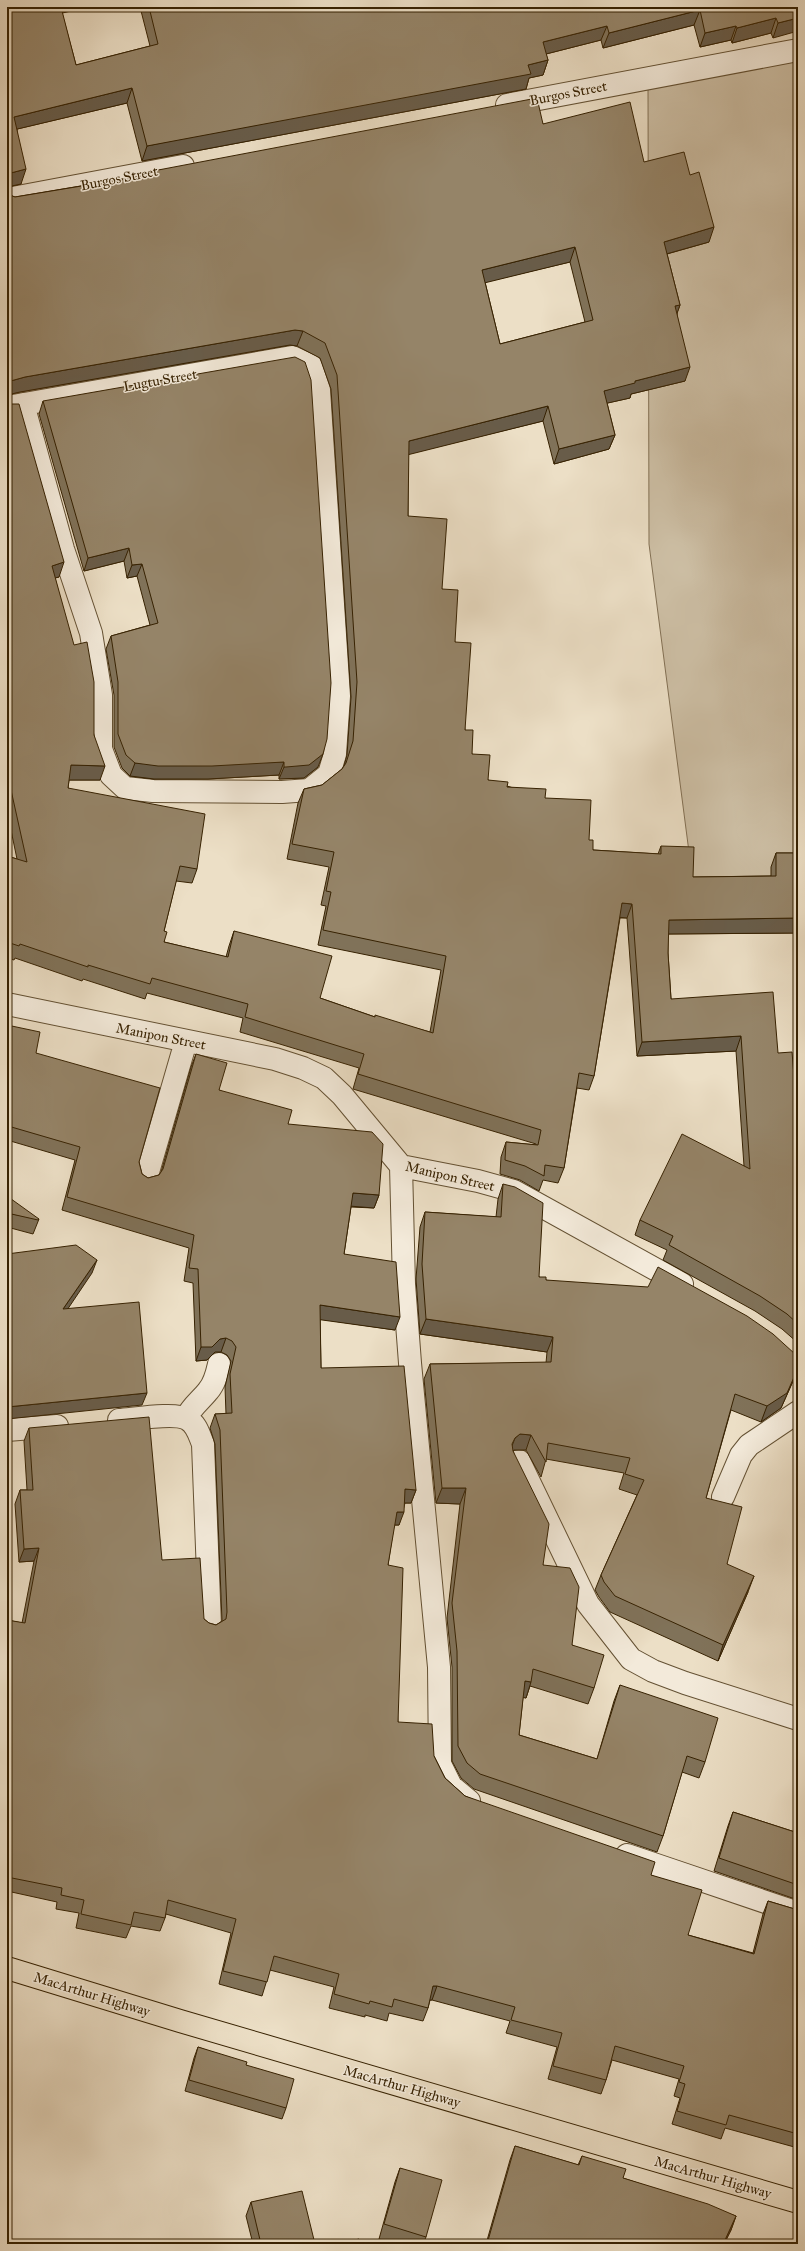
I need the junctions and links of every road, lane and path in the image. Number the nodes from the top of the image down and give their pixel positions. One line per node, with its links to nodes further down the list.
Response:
1 (798, 50): 2 (street, Burgos Street)
2 (485, 109)
3 (203, 162): 4 (street, Burgos Street)
4 (7, 199)
5 (15, 406): 5 (street, Lugtu Street)
6 (7, 1004): 7 (street, Manipon Street)
7 (186, 1041): 8 (street, Manipon Street); 9 (street)
8 (401, 1166): 10 (street, Manipon Street); 21 (street)
9 (146, 1179)
10 (701, 1294)
11 (219, 1364): 13 (street)
12 (798, 1412): 18 (street)
13 (186, 1418): 14 (street); 19 (street)
14 (101, 1422)
15 (77, 1424): 16 (street)
16 (7, 1430)
17 (519, 1461): 20 (street)
18 (723, 1496)
19 (210, 1626)
20 (798, 1719)
21 (491, 1808)
22 (609, 1849): 23 (street)
23 (798, 1913)
24 (7, 1968): 25 (highway, MacArthur Highway)
25 (798, 2202)

